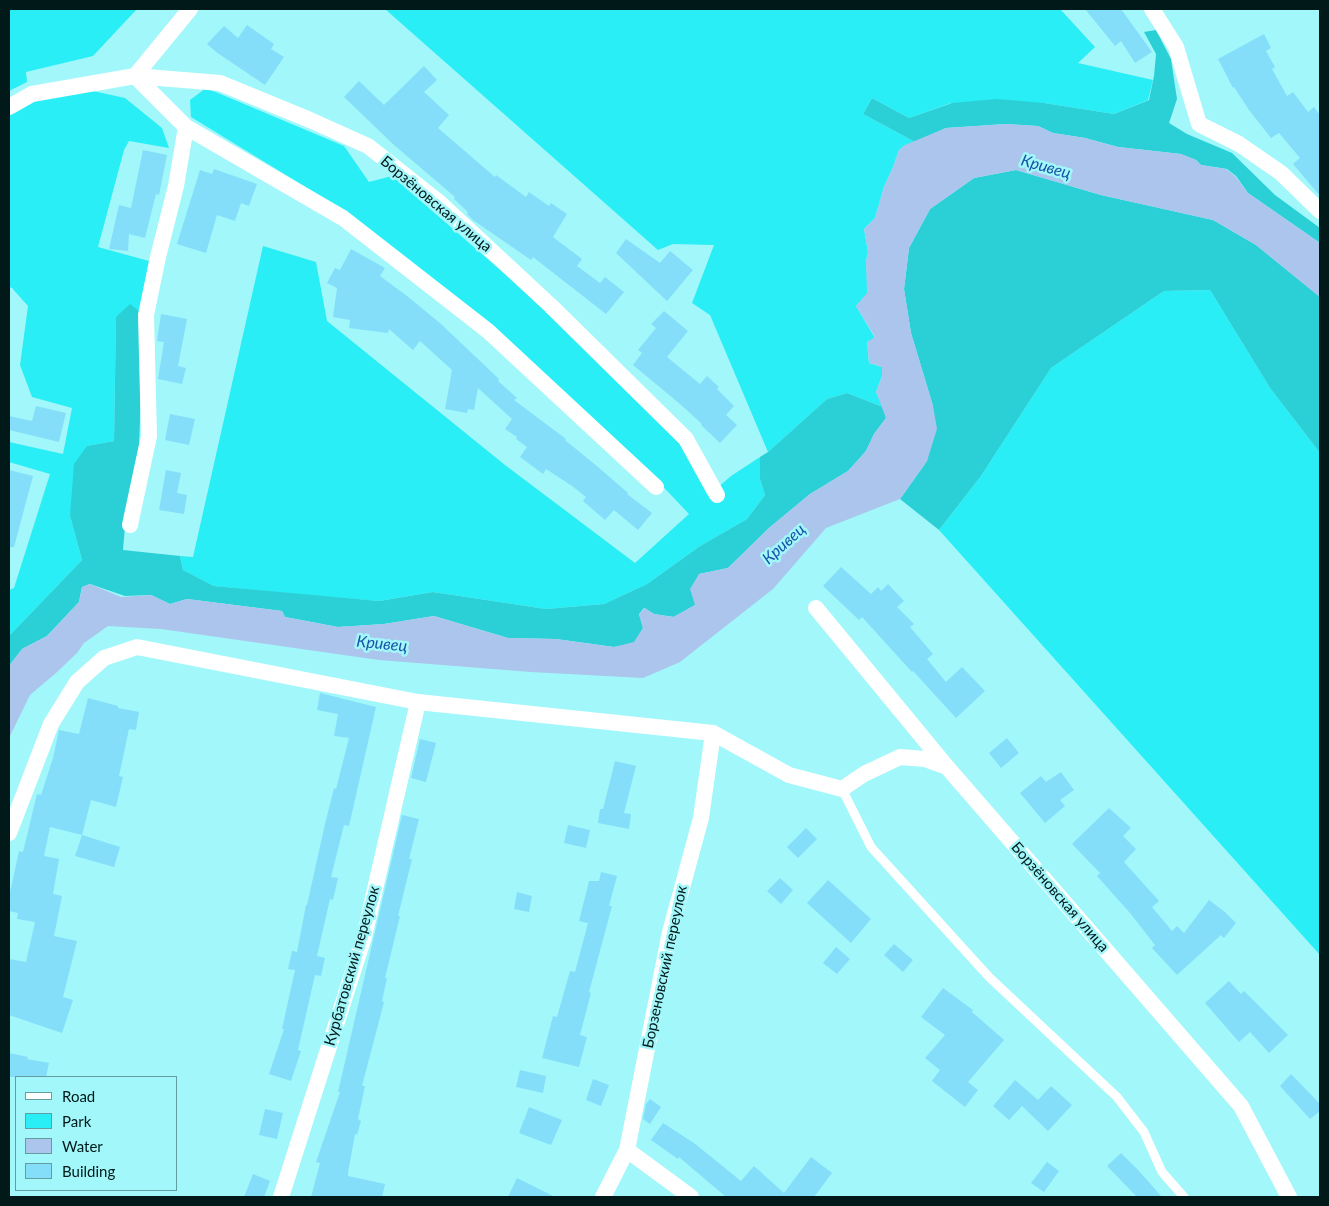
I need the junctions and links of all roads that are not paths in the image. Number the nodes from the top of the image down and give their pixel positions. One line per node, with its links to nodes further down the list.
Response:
1 (190, 9): 3 (street)
2 (1152, 9): 6 (street)
3 (136, 76): 4 (street, Борзёновская улица); 5 (street); 8 (street, Борзёновская улица)
4 (9, 107)
5 (186, 128): 7 (street); 9 (street)
6 (1320, 211)
7 (656, 487)
8 (717, 495)
9 (130, 525)
10 (816, 608): 13 (street, Борзёновская улица)
11 (418, 702): 12 (street); 15 (street); 17 (street, Курбатовский переулок)
12 (713, 733): 14 (street); 16 (street, Борзеновский переулок)
13 (948, 767): 14 (street); 21 (street, Борзёновская улица)
14 (842, 789): 20 (lane)
15 (9, 833)
16 (626, 1150): 18 (street, Борзеновский переулок); 19 (street)
17 (281, 1197)
18 (603, 1197)
19 (692, 1197)
20 (1184, 1197)
21 (1289, 1197)

